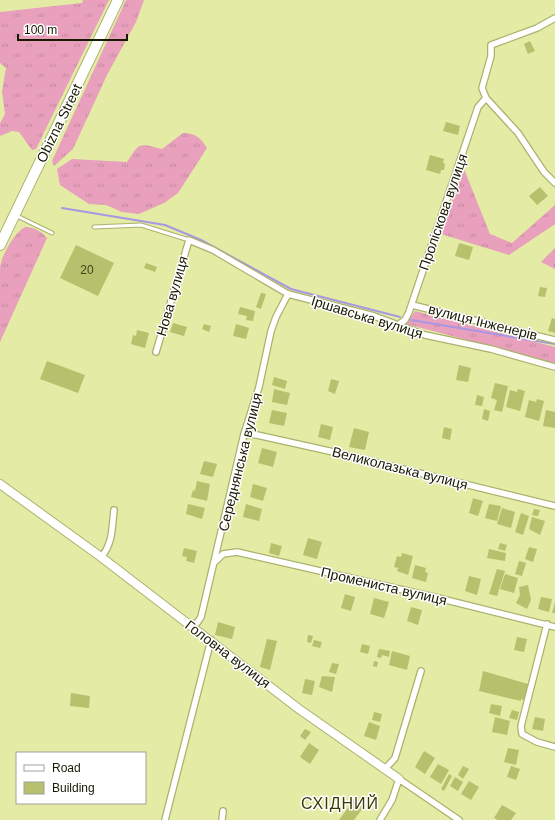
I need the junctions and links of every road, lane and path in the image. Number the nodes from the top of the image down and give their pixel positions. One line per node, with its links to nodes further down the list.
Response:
1 (118, 0): 5 (highway, Obizna Street)
2 (555, 18): 3 (street)
3 (486, 98): 4 (street); 12 (street, Проліскова вулиця)
4 (555, 183)
5 (15, 215): 7 (lane); 8 (highway, Obizna Street)
6 (94, 227): 9 (lane)
7 (52, 233)
8 (2, 236): 10 (highway, Obizna Street)
9 (189, 240): 11 (street, Іршавська вулиця); 15 (street, Нова вулиця)
10 (0, 246)
11 (288, 294): 13 (street, Іршавська вулиця); 17 (street, Середнянська вулиця)
12 (412, 305): 13 (street, Проліскова вулиця); 14 (street, вулиця Інженерів)
13 (398, 325): 16 (street, Іршавська вулиця)
14 (555, 340)
15 (156, 352)
16 (555, 367)
17 (244, 434): 19 (street, Великолазька вулиця); 22 (street, Середнянська вулиця)
18 (0, 484): 21 (street, Головна вулиця)
19 (555, 506)
20 (114, 510): 21 (street)
21 (101, 557): 24 (street, Головна вулиця)
22 (216, 561): 23 (street, Промениста вулиця); 24 (street, Середнянська вулиця)
23 (547, 624): 25 (street, Промениста вулиця); 28 (street)
24 (189, 625): 26 (street, Головна вулиця)
25 (555, 626)
26 (211, 640): 29 (street, Головна вулиця); 32 (street)
27 (422, 671): 29 (street)
28 (555, 746)
29 (385, 769): 30 (street, Головна вулиця)
30 (399, 779): 34 (street); 35 (street, Головна вулиця)
31 (223, 811): 33 (street)
32 (165, 820)
33 (222, 820)
34 (380, 820)
35 (459, 820)

